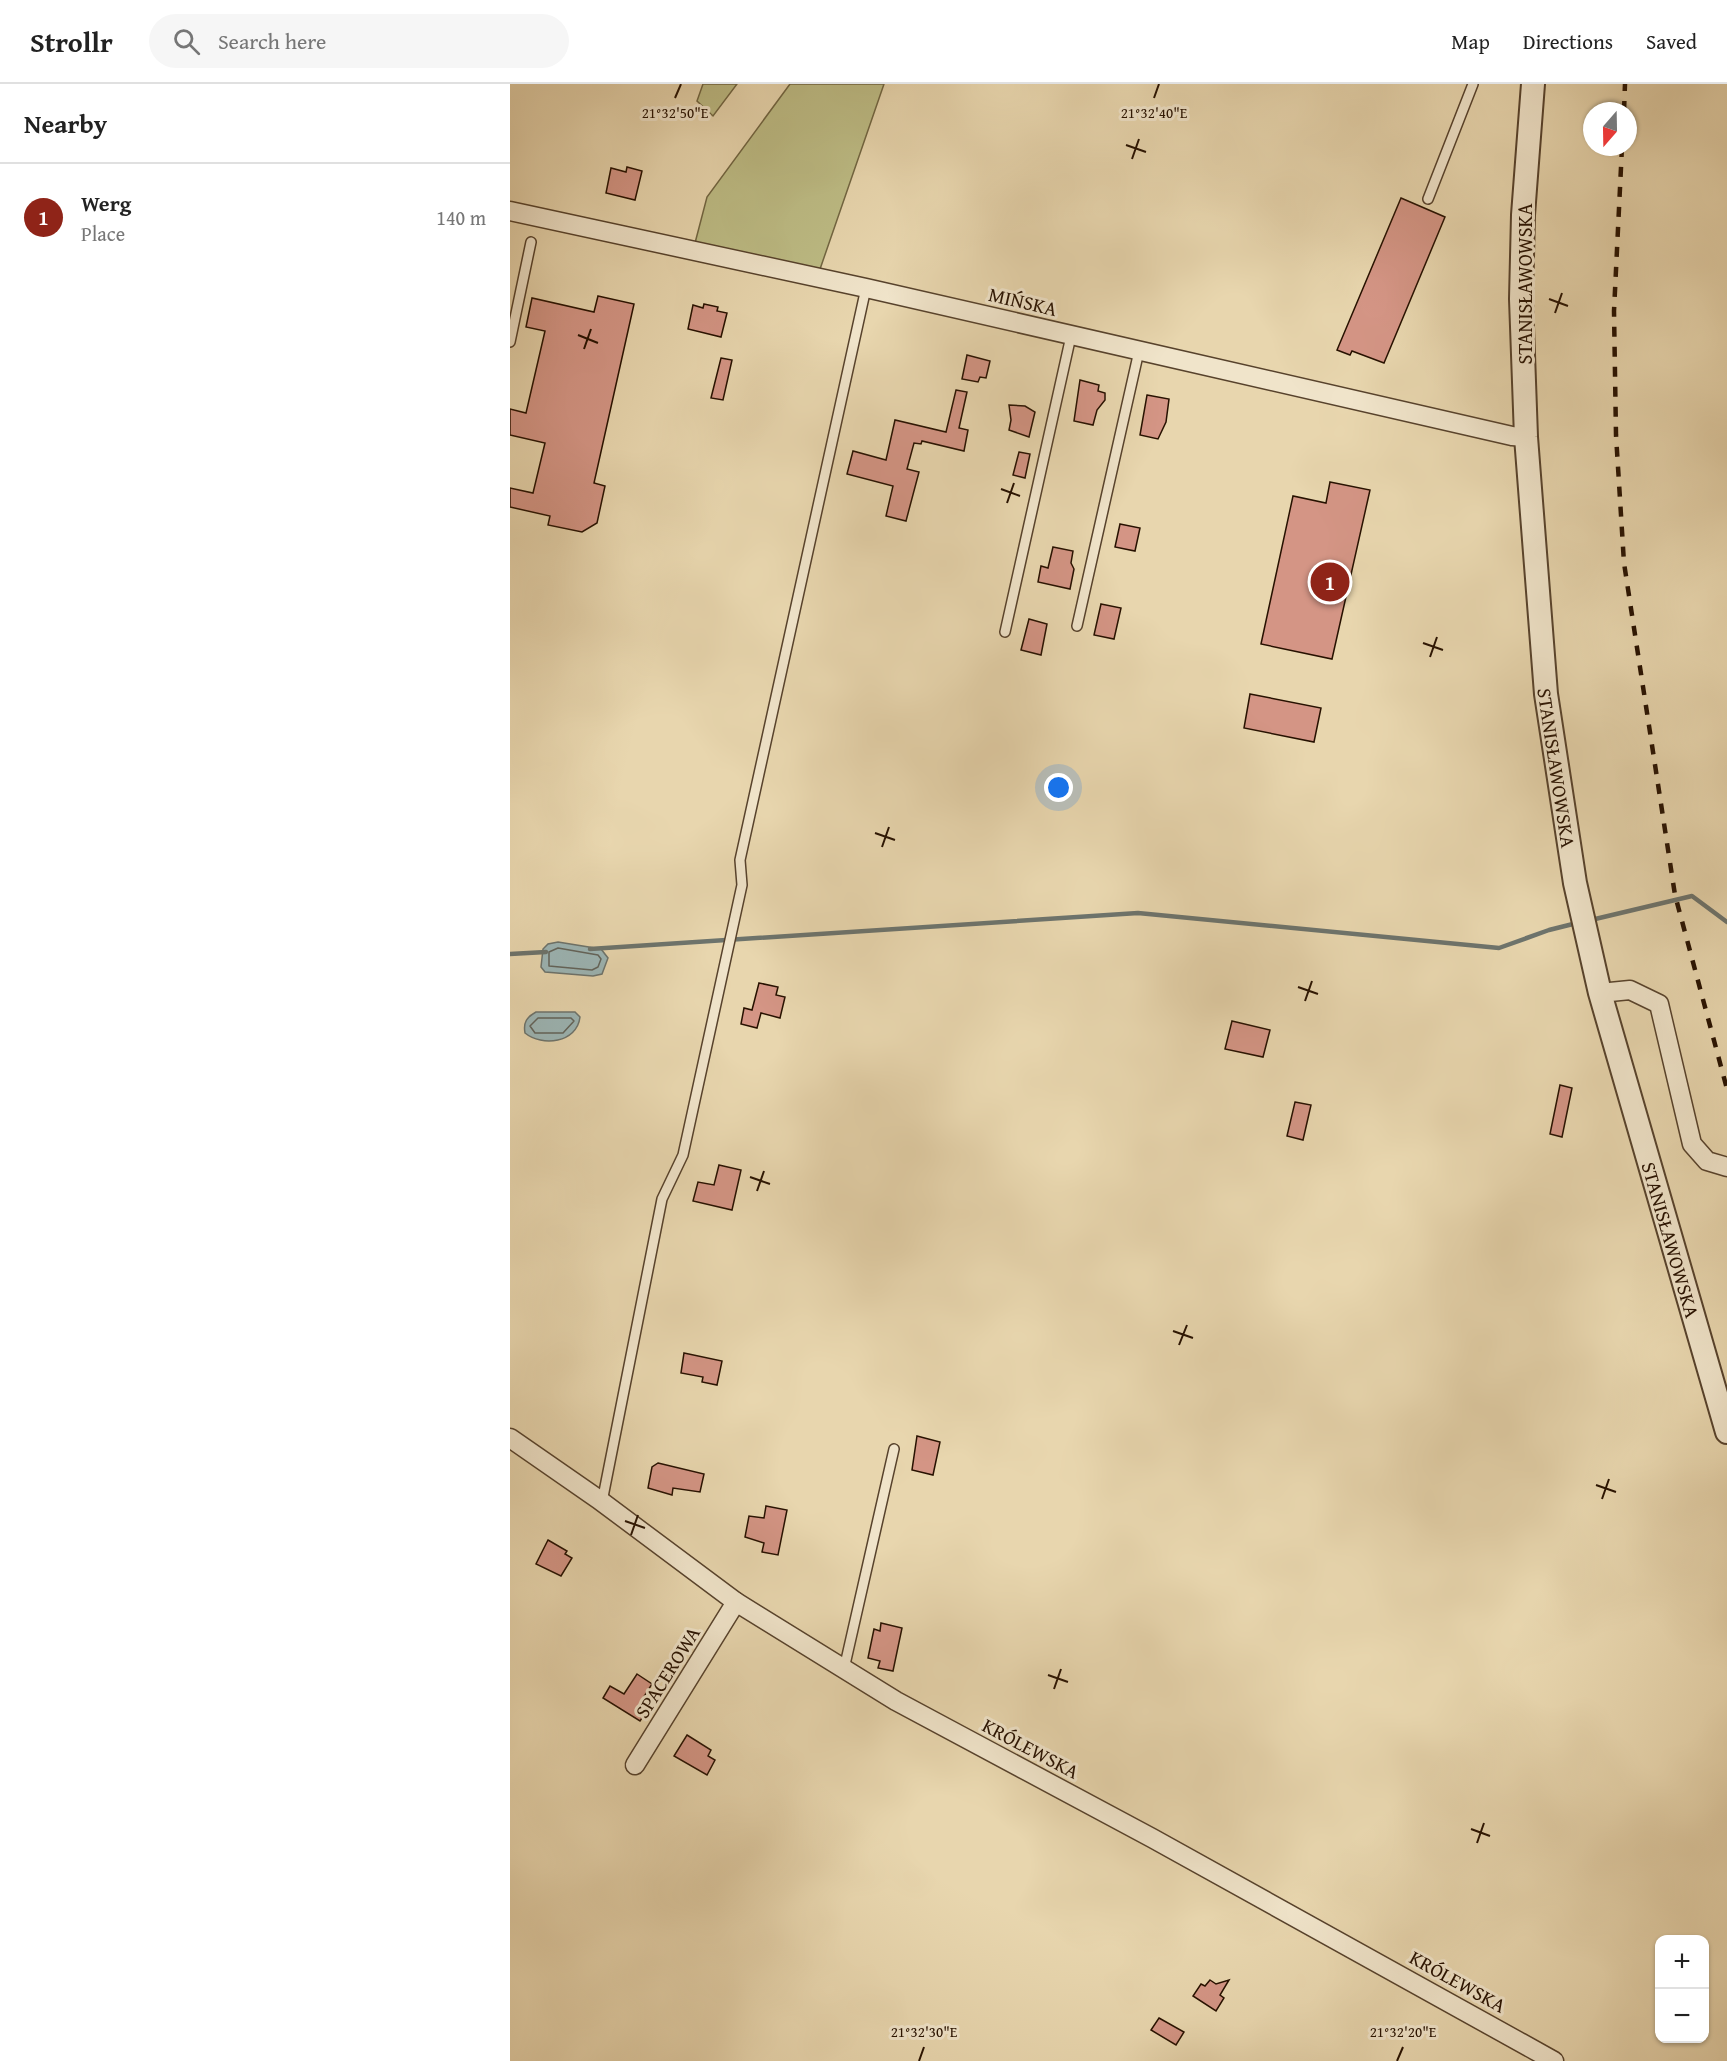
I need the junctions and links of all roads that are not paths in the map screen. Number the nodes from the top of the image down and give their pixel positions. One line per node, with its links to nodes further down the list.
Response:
1 (1473, 84): 3 (lane)
2 (1533, 84): 10 (street, STANISŁAWOWSKA)
3 (1428, 199)
4 (510, 211): 6 (street, MIŃSKA)
5 (531, 243): 8 (lane)
6 (866, 288): 7 (street, MIŃSKA); 18 (lane)
7 (1071, 336): 9 (street, MIŃSKA); 12 (lane)
8 (510, 342)
9 (1138, 351): 10 (street, MIŃSKA); 11 (lane)
10 (1526, 437): 13 (street, STANISŁAWOWSKA)
11 (1077, 626)
12 (1005, 632)
13 (1600, 993): 14 (street); 15 (street, STANISŁAWOWSKA)
14 (1727, 1167)
15 (1727, 1432)
16 (510, 1438): 18 (street, KRÓLEWSKA)
17 (894, 1449): 20 (lane)
18 (602, 1502): 19 (street, KRÓLEWSKA)
19 (736, 1602): 20 (street, KRÓLEWSKA); 21 (street, SPACEROWA)
20 (844, 1669): 22 (street, KRÓLEWSKA)
21 (636, 1766)
22 (1554, 2061)

